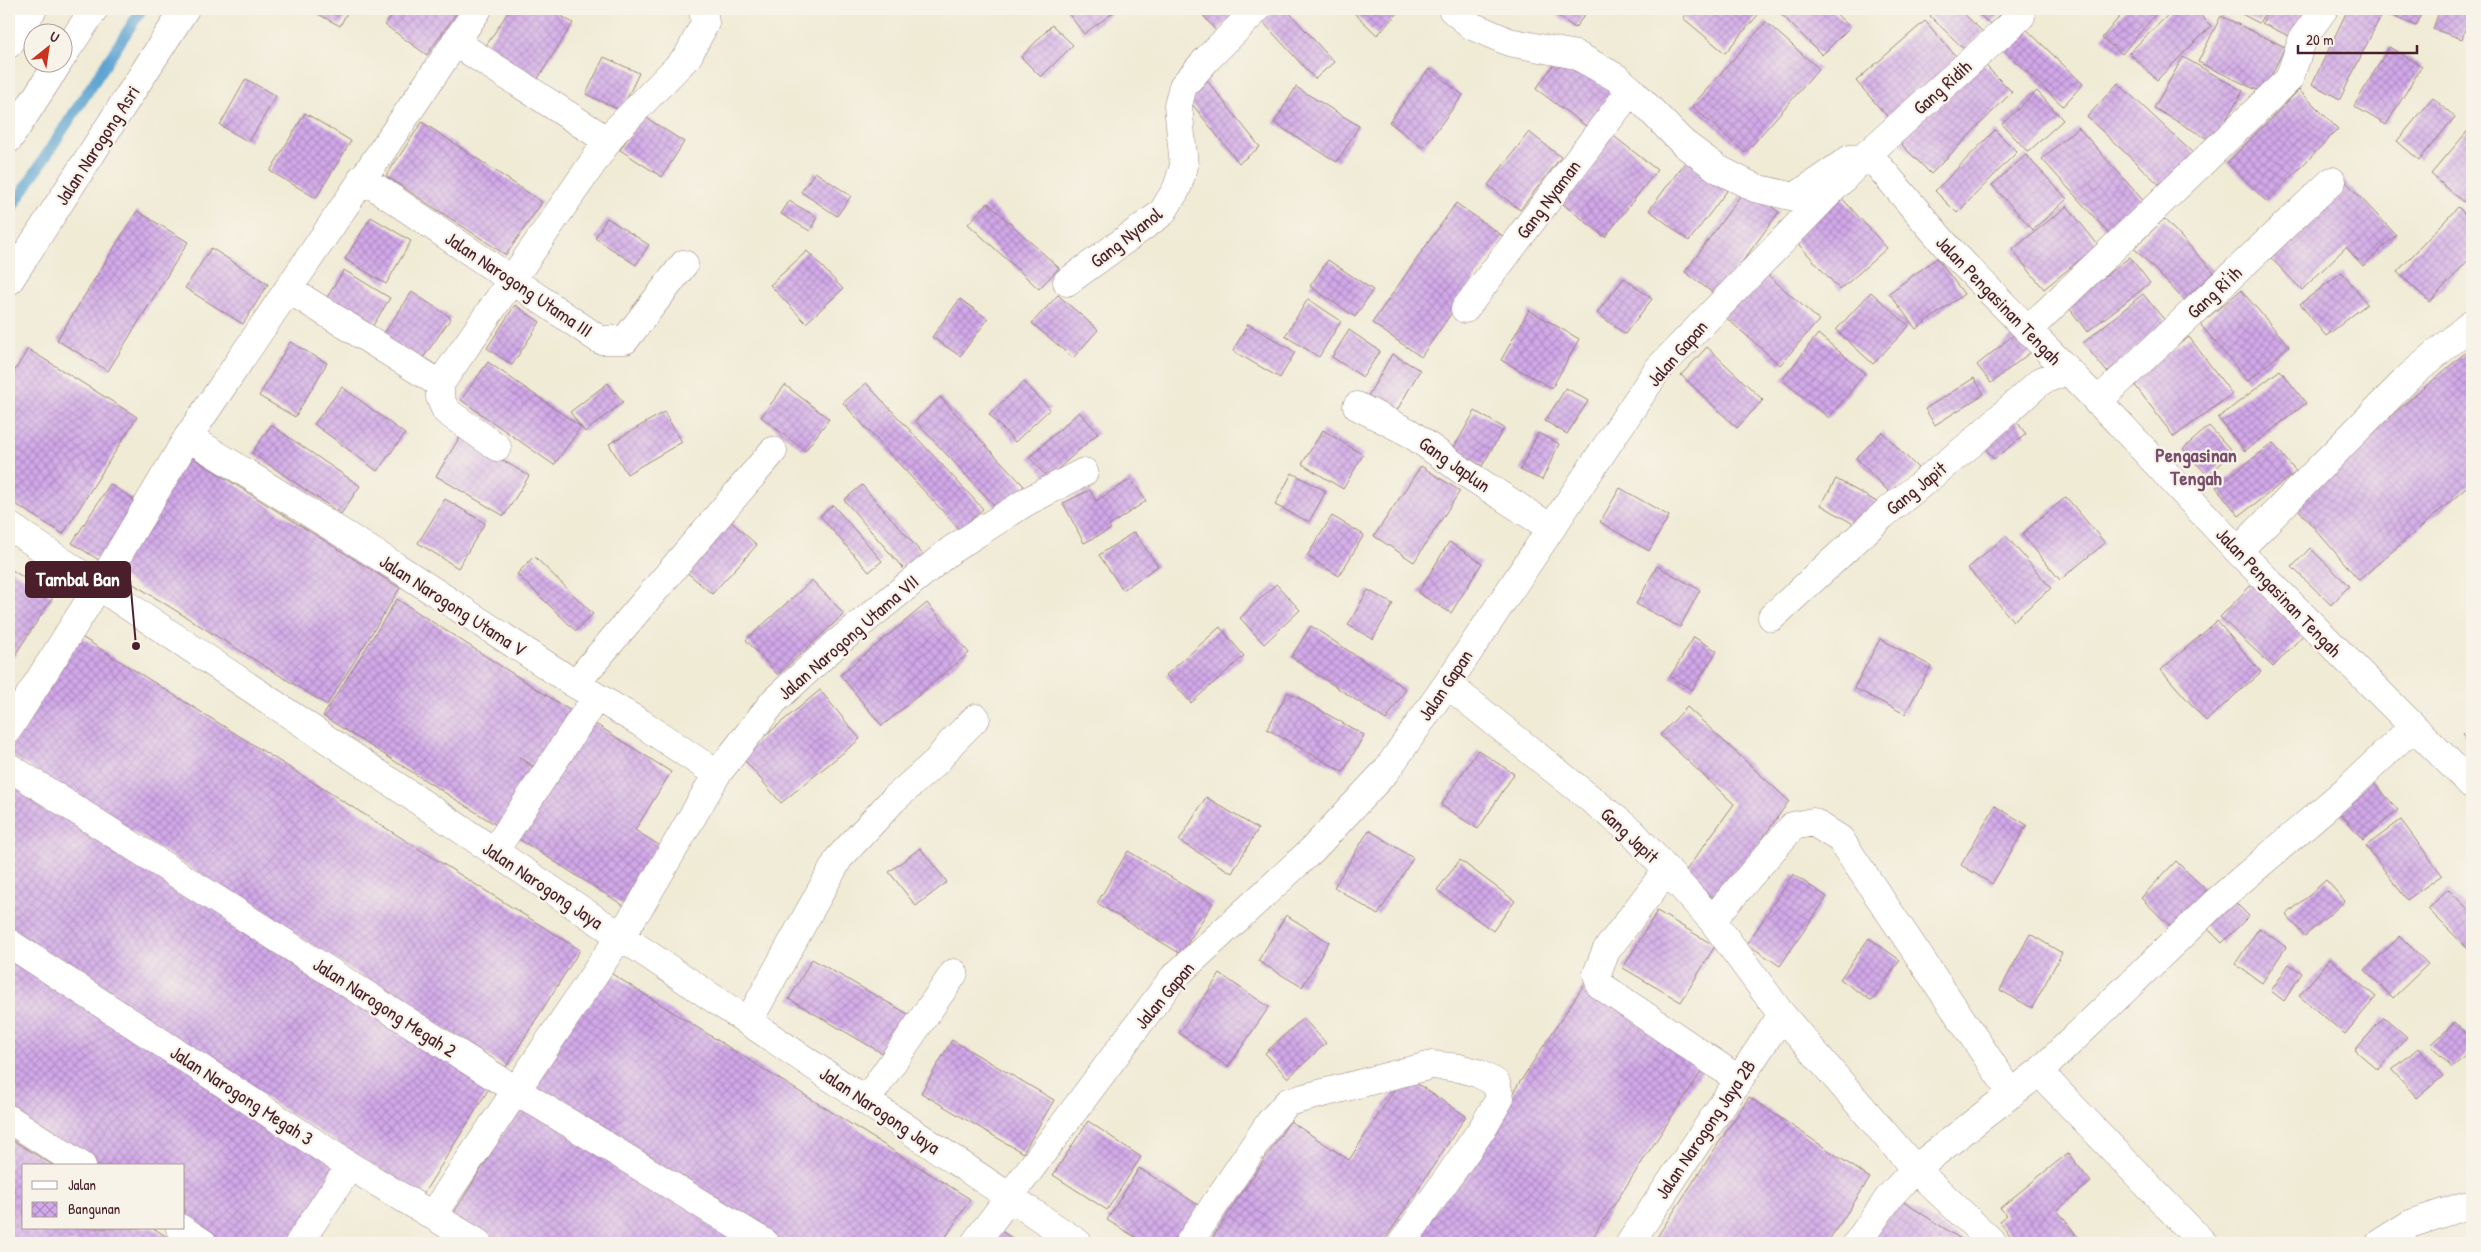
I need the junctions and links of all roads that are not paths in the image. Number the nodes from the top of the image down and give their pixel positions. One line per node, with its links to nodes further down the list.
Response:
1 (33, 9): 12 (street)
2 (94, 9): 10 (street)
3 (185, 9): 22 (street, Jalan Narogong Asri)
4 (478, 9): 11 (street)
5 (703, 9): 16 (street)
6 (1257, 9): 23 (street, Gang Nyanol)
7 (1452, 9): 14 (street)
8 (2324, 9): 27 (street)
9 (2021, 16): 17 (street, Gang Ridih)
10 (72, 42)
11 (455, 42): 16 (street); 18 (street)
12 (9, 44)
13 (53, 72): 15 (street)
14 (1631, 90): 17 (street); 25 (street, Gang Nyaman)
15 (9, 139)
16 (608, 141): 21 (street)
17 (1863, 158): 27 (street, Jalan Pengasinan Tengah); 37 (street, Jalan Gapan)
18 (362, 178): 21 (street, Jalan Narogong Utama III); 24 (street)
19 (2332, 181): 30 (street, Gang Ri'ih)
20 (684, 264): 21 (street, Jalan Narogong Utama III)
21 (512, 279): 29 (street)
22 (9, 281)
23 (1067, 282)
24 (288, 290): 29 (street); 32 (street)
25 (1465, 309)
26 (2472, 323): 38 (street)
27 (2028, 330): 28 (street, Jalan Pengasinan Tengah)
28 (2067, 371): 30 (street, Jalan Pengasinan Tengah); 40 (street, Gang Japit)
29 (440, 384): 33 (street)
30 (2097, 402): 38 (street, Jalan Pengasinan Tengah)
31 (1357, 406): 37 (street, Gang Japlun)
32 (188, 437): 39 (street); 42 (street, Jalan Narogong Utama V)
33 (497, 447)
34 (773, 451): 42 (street)
35 (1084, 472): 47 (street, Jalan Narogong Utama VII)
36 (9, 526): 39 (street, Jalan Narogong Jaya)
37 (1551, 528): 41 (street, Jalan Gapan)
38 (2238, 551): 45 (street, Jalan Pengasinan Tengah)
39 (98, 586): 44 (street); 49 (street, Jalan Narogong Jaya)
40 (1772, 617)
41 (1447, 684): 50 (street, Gang Japit); 66 (street, Jalan Gapan)
42 (585, 691): 47 (street, Jalan Narogong Utama V); 49 (street)
43 (976, 718): 56 (street)
44 (9, 728)
45 (2412, 728): 48 (street, Jalan Pengasinan Tengah); 57 (street)
46 (9, 767): 59 (street, Jalan Narogong Megah 2)
47 (718, 774): 52 (street, Jalan Narogong Utama VII)
48 (2472, 785)
49 (494, 852): 52 (street, Jalan Narogong Jaya)
50 (1666, 870): 51 (street, Gang Japit); 58 (street)
51 (1712, 920): 55 (street, Gang Japit); 60 (street)
52 (619, 935): 56 (street, Jalan Narogong Jaya); 59 (street, Jalan Narogong Utama VII)
53 (9, 943): 64 (street, Jalan Narogong Megah 3)
54 (954, 973): 61 (street)
55 (1782, 1015): 58 (street, Jalan Narogong Jaya 2B); 65 (street, Gang Japit)
56 (748, 1022): 61 (street, Jalan Narogong Jaya)
57 (2039, 1072): 60 (street); 81 (street)
58 (1738, 1079): 78 (street, Jalan Narogong Jaya 2B)
59 (516, 1091): 68 (street, Jalan Narogong Utama VII); 73 (street, Jalan Narogong Megah 2)
60 (2012, 1094): 65 (street)
61 (866, 1101): 66 (street, Jalan Narogong Jaya)
62 (9, 1119): 63 (street)
63 (79, 1164)
64 (350, 1166): 68 (street, Jalan Narogong Megah 3); 71 (street)
65 (1915, 1169): 79 (street); 80 (street, Gang Japit)
66 (1008, 1196): 74 (street, Jalan Gapan); 75 (street, Jalan Narogong Jaya)
67 (2472, 1207): 82 (street)
68 (432, 1214): 72 (street, Jalan Narogong Megah 3)
69 (183, 1230): 70 (street)
70 (203, 1243)
71 (299, 1243)
72 (478, 1243)
73 (765, 1243)
74 (975, 1243)
75 (1078, 1243)
76 (1189, 1243): 77 (street)
77 (1402, 1243)
78 (1630, 1243)
79 (1858, 1243)
80 (1993, 1243)
81 (2203, 1243)
82 (2380, 1243)

